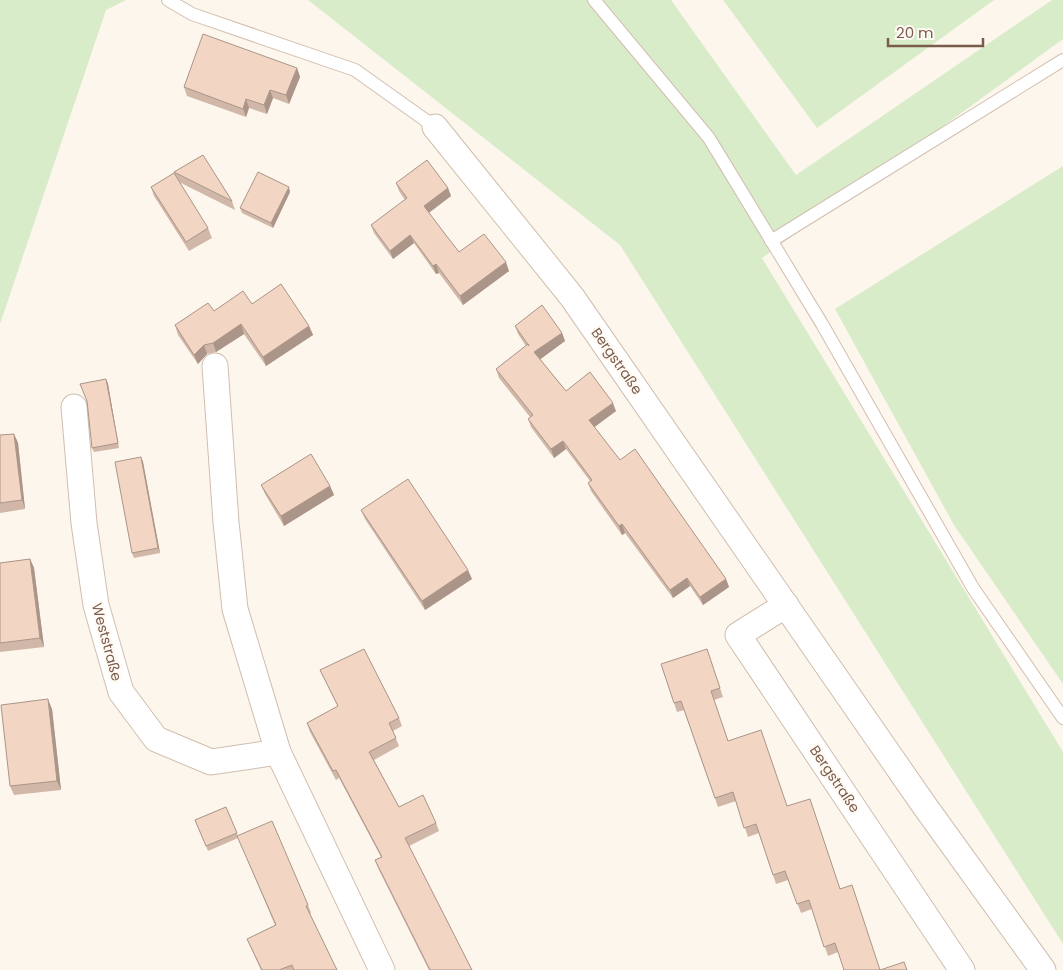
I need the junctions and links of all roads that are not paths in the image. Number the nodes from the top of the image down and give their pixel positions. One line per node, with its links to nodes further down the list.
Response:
1 (168, 0): 4 (lane)
2 (594, 0): 5 (lane)
3 (1063, 60): 5 (lane)
4 (435, 127): 8 (street, Bergstraße)
5 (771, 241): 9 (lane)
6 (215, 366): 10 (street)
7 (74, 407): 10 (street, Weststraße)
8 (786, 605): 12 (street, Bergstraße); 13 (street, Bergstraße)
9 (1063, 718)
10 (278, 752): 11 (street)
11 (382, 970)
12 (962, 970)
13 (1043, 970)

